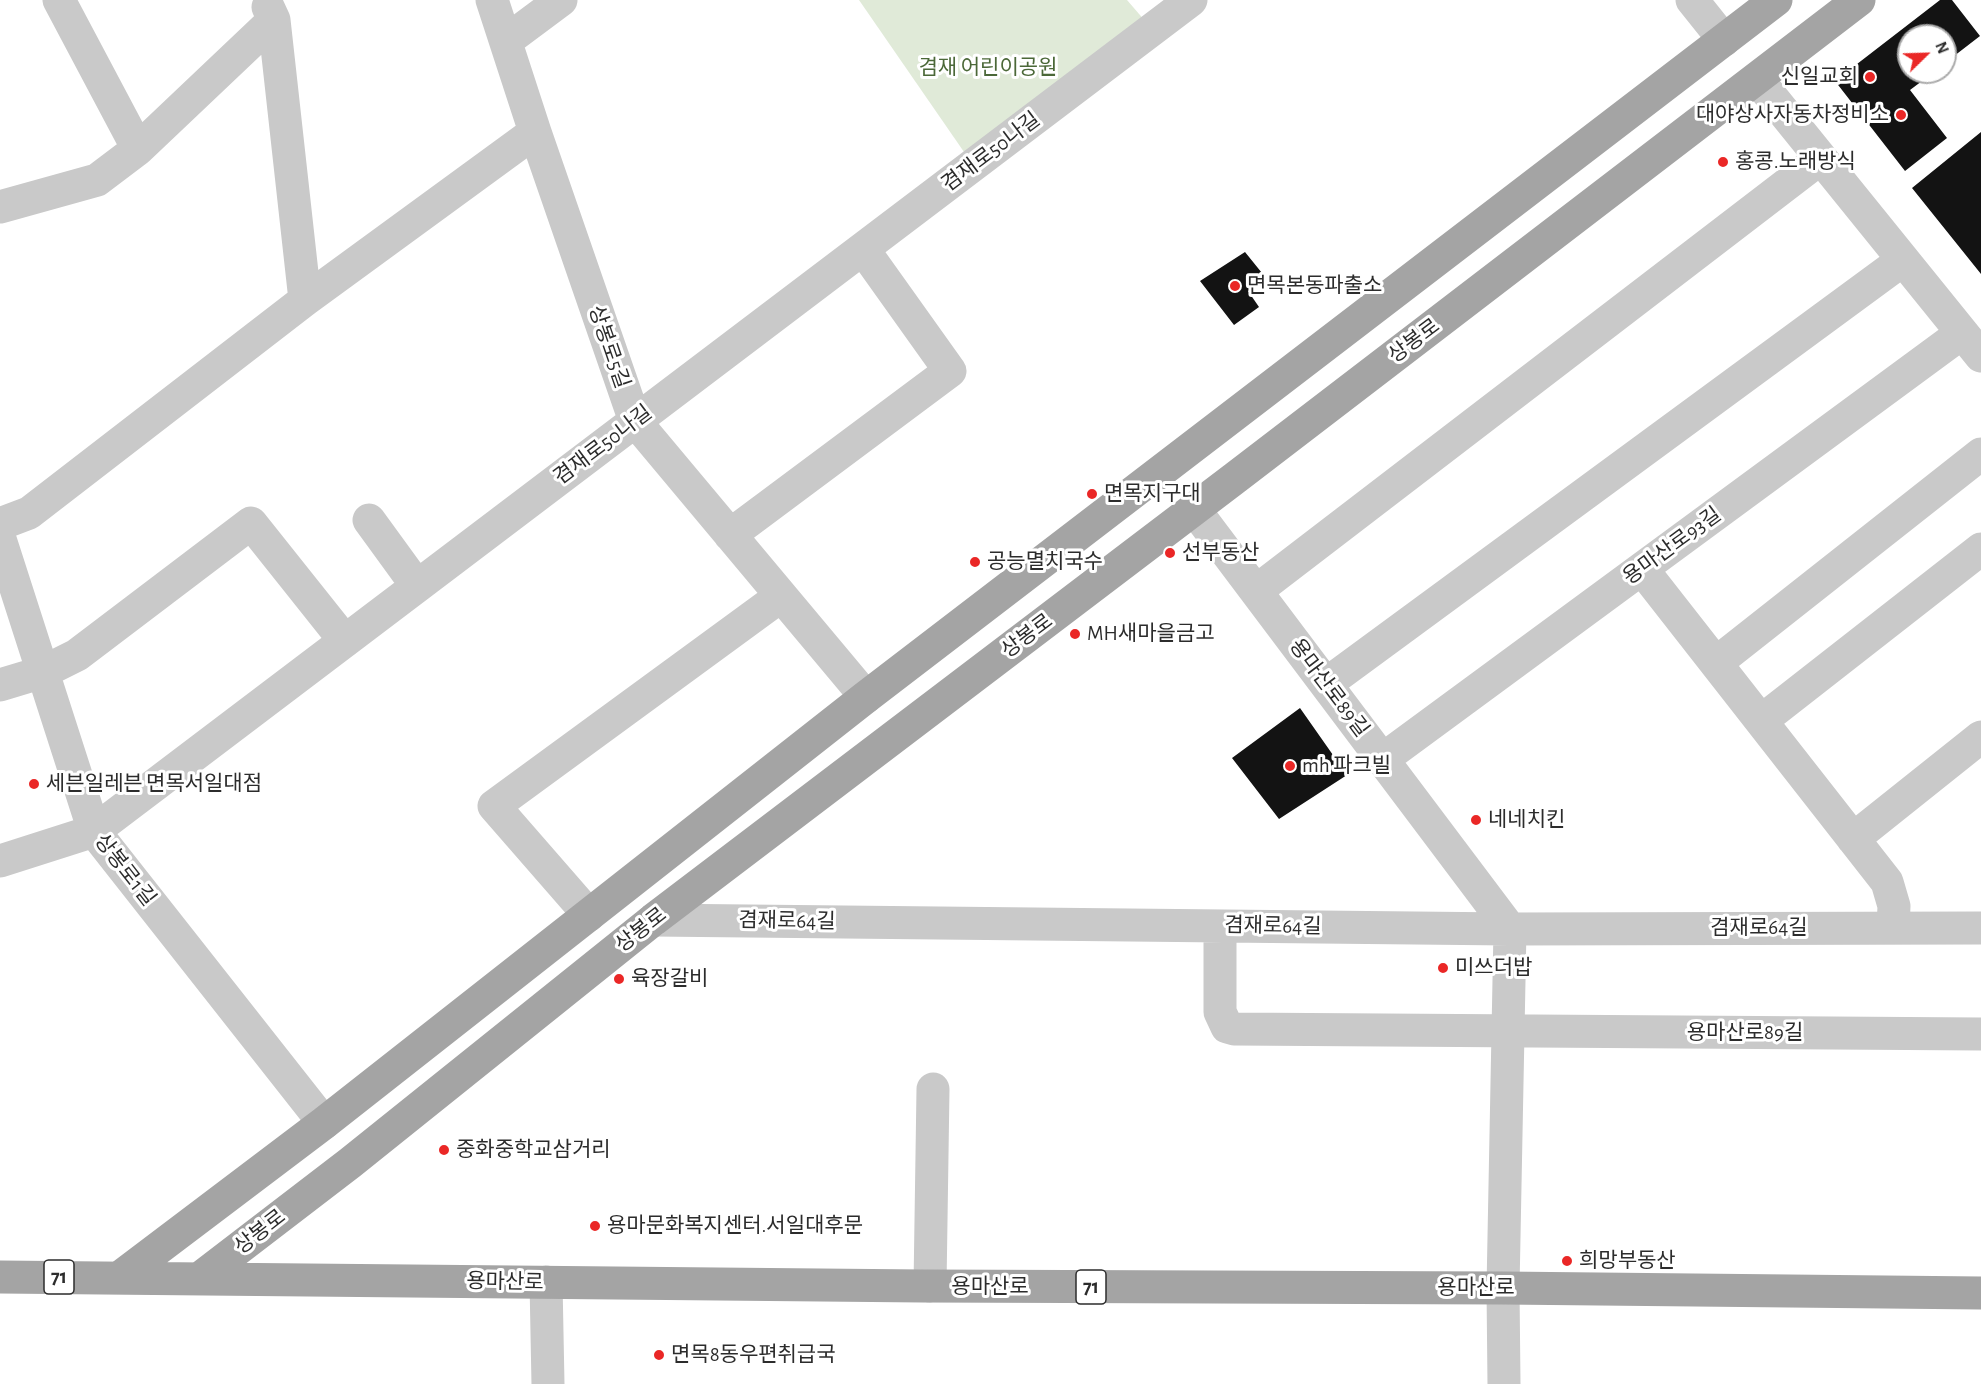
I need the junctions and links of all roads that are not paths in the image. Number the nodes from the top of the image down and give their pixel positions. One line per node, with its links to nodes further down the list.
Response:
1 (59, 0): 13 (street)
2 (492, 0): 10 (street, 상봉로5길)
3 (561, 0): 10 (street)
4 (1191, 0): 16 (street, 겸재로50나길)
5 (1692, 0): 9 (street)
6 (1776, 0): 9 (main road)
7 (1859, 0): 11 (main road, 상봉로)
8 (269, 10): 13 (street); 18 (street)
9 (1724, 40): 11 (main road); 37 (main road)
10 (506, 41): 12 (street, 상봉로5길)
11 (1757, 79): 14 (street, 용마산로93길); 22 (main road, 상봉로)
12 (535, 132): 18 (street); 20 (street, 상봉로5길)
13 (138, 149): 15 (street)
14 (1821, 158): 17 (street, 용마산로93길); 30 (street)
15 (0, 207)
16 (863, 249): 20 (street, 겸재로50나길); 25 (street)
17 (1903, 260): 19 (street, 용마산로93길); 35 (street)
18 (305, 300): 24 (street)
19 (1972, 344): 28 (street, 용마산로93길)
20 (635, 422): 25 (street, 상봉로5길); 29 (street, 겸재로50나길)
21 (1981, 454): 33 (street)
22 (1194, 509): 30 (street, 용마산로89길); 45 (main road, 상봉로)
23 (369, 520): 29 (street)
24 (0, 524)
25 (730, 535): 31 (street, 상봉로5길)
26 (0, 539): 34 (street, 상봉로1길)
27 (1981, 549): 38 (street)
28 (1642, 569): 33 (street); 40 (street, 용마산로93길)
29 (417, 586): 32 (street, 겸재로50나길)
30 (1256, 591): 35 (street, 용마산로89길)
31 (781, 596): 37 (street, 상봉로5길); 44 (street)
32 (345, 641): 34 (street); 41 (street, 겸재로50나길)
33 (1716, 663): 38 (street)
34 (43, 672): 36 (street); 41 (street, 상봉로1길)
35 (1326, 684): 40 (street, 용마산로89길)
36 (0, 685)
37 (866, 697): 44 (main road)
38 (1761, 721): 42 (street)
39 (1981, 737): 42 (street)
40 (1383, 759): 49 (street, 용마산로89길)
41 (94, 831): 43 (street, 겸재로50나길); 53 (street, 상봉로1길)
42 (1853, 839): 47 (street)
43 (0, 861)
44 (589, 915): 53 (main road)
45 (653, 920): 46 (street, 겸재로64길); 56 (main road, 상봉로)
46 (1220, 926): 49 (street, 겸재로64길); 50 (street, 용마산로89길)
47 (1893, 928): 48 (street, 겸재로64길); 49 (street, 겸재로64길)
48 (1981, 928)
49 (1510, 929): 50 (street)
50 (1509, 1031): 51 (street, 용마산로89길); 59 (street)
51 (1981, 1034)
52 (933, 1089): 58 (street)
53 (324, 1123): 55 (main road)
54 (0, 1277): 55 (main road, 용마산로 / 71)
55 (119, 1278): 56 (main road, 용마산로 / 71)
56 (200, 1278): 57 (main road, 용마산로 / 71)
57 (546, 1282): 58 (main road, 용마산로 / 71); 61 (street)
58 (930, 1286): 59 (main road, 용마산로 / 71)
59 (1503, 1288): 60 (main road, 용마산로 / 71); 62 (street)
60 (1981, 1293)
61 (548, 1384)
62 (1504, 1384)

